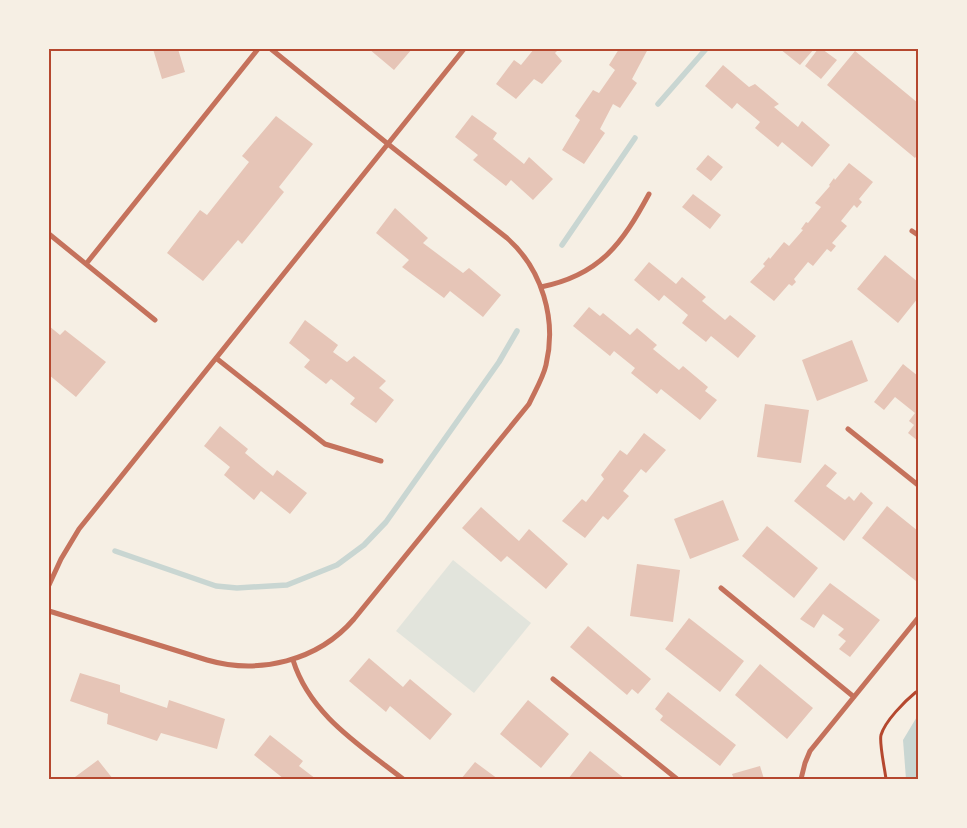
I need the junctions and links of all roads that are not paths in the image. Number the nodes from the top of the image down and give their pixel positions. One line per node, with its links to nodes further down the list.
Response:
1 (258, 49): 9 (street)
2 (271, 49): 4 (street)
3 (464, 49): 4 (street)
4 (388, 144): 10 (street); 12 (street)
5 (650, 194): 10 (street)
6 (912, 230): 8 (street)
7 (49, 234): 9 (street)
8 (918, 235)
9 (86, 264): 11 (street)
10 (541, 287): 20 (street)
11 (155, 320)
12 (216, 358): 14 (street); 16 (street)
13 (848, 429): 15 (street)
14 (381, 461)
15 (918, 485)
16 (49, 585)
17 (721, 588): 22 (street)
18 (49, 611): 20 (street)
19 (918, 618): 22 (street)
20 (293, 660): 23 (street)
21 (553, 679): 24 (street)
22 (854, 697): 25 (street)
23 (403, 779)
24 (677, 779)
25 (801, 779)

